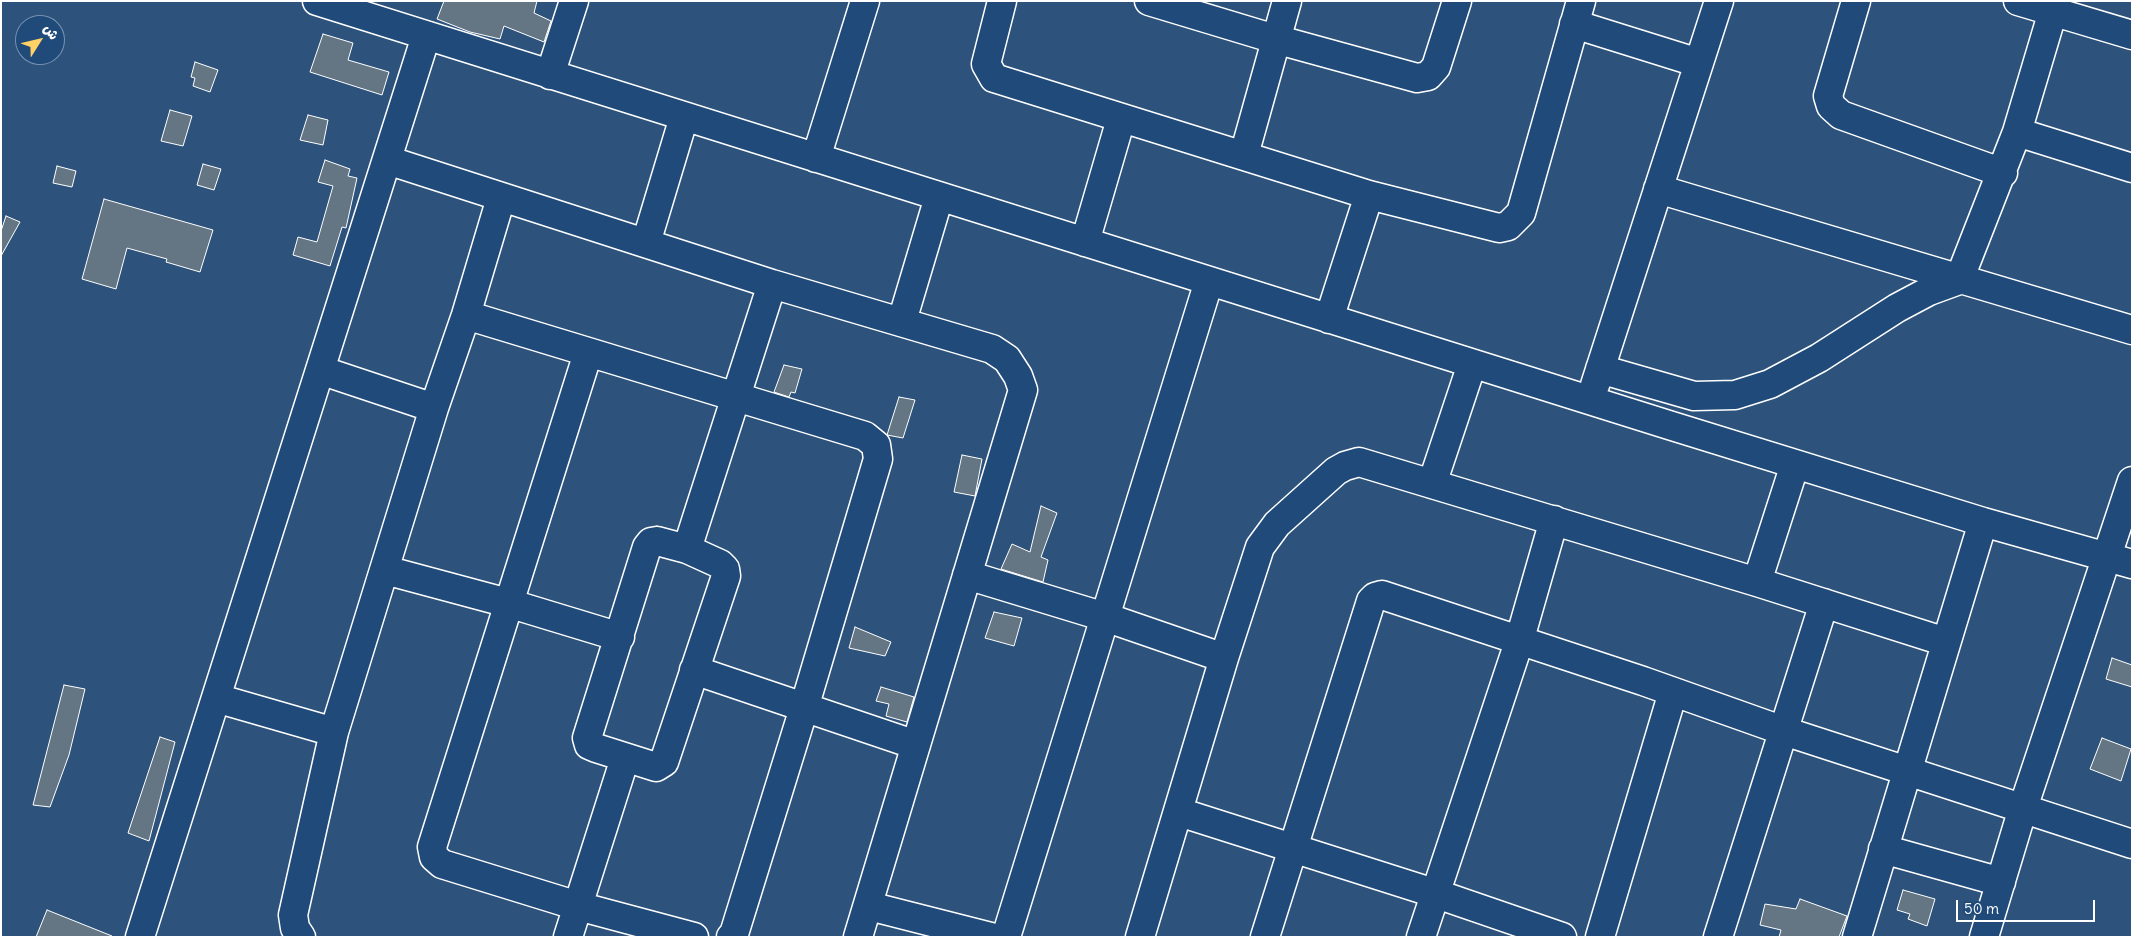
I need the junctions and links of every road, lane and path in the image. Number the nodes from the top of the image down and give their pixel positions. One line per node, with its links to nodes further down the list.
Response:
1 (317, 1): 14 (street)
2 (574, 1): 17 (street)
3 (865, 1): 22 (street)
4 (1002, 1): 19 (street)
5 (1149, 1): 15 (street)
6 (1287, 1): 15 (street)
7 (1457, 1): 15 (street)
8 (1719, 1): 16 (street)
9 (1856, 1): 25 (street)
10 (2018, 1): 11 (street)
11 (2054, 7): 13 (street); 20 (street)
12 (1577, 13): 16 (street); 27 (street)
13 (2132, 35)
14 (426, 36): 17 (street); 23 (street)
15 (1275, 39): 21 (street)
16 (1699, 63): 26 (street)
17 (550, 75): 18 (street)
18 (684, 117): 22 (street); 31 (street)
19 (1121, 119): 21 (street); 30 (street)
20 (2017, 132): 24 (street); 25 (street)
21 (1244, 155): 27 (street)
22 (816, 158): 28 (street)
23 (387, 160): 29 (street); 42 (street)
24 (2132, 168)
25 (2002, 173): 32 (street)
26 (1658, 188): 32 (street); 41 (street)
27 (1369, 195): 36 (street)
28 (939, 197): 30 (street); 37 (street)
29 (501, 198): 31 (street); 35 (street)
30 (1085, 242): 33 (street)
31 (646, 243): 34 (street)
32 (1960, 280): 38 (street); 41 (street)
33 (1209, 281): 36 (street); 58 (street)
34 (772, 284): 37 (street); 43 (street)
35 (466, 315): 39 (street); 45 (street)
36 (1329, 319): 40 (street)
37 (902, 321): 54 (street)
38 (2132, 330)
39 (588, 353): 43 (street); 56 (street)
40 (1472, 364): 44 (street); 48 (street)
41 (1600, 368): 44 (street)
42 (320, 370): 45 (street); 65 (street)
43 (735, 396): 51 (street); 66 (street)
44 (1590, 400): 46 (street)
45 (434, 408): 53 (street)
46 (1795, 464): 50 (street); 55 (street)
47 (2132, 481): 52 (street)
48 (1432, 484): 49 (street); 62 (street)
49 (1554, 520): 55 (street); 60 (street)
50 (1983, 522): 52 (street); 61 (street)
51 (687, 549): 59 (street); 63 (street)
52 (2120, 561): 72 (street)
53 (385, 570): 56 (street); 68 (street)
54 (967, 575): 58 (street); 69 (street)
55 (1757, 582): 57 (street)
56 (508, 603): 59 (street); 79 (street)
57 (1824, 603): 61 (street); 67 (street)
58 (1105, 617): 62 (street); 88 (street)
59 (620, 637): 70 (street)
60 (1519, 642): 64 (street); 75 (street); 78 (street)
61 (1946, 642): 71 (street)
62 (1224, 658): 73 (street)
63 (694, 670): 66 (street); 70 (street)
64 (1673, 692): 67 (street); 93 (street)
65 (216, 698): 68 (street); 81 (street)
66 (804, 708): 69 (street); 85 (street)
67 (1784, 731): 71 (street); 94 (street)
68 (334, 732): 82 (street)
69 (916, 746): 80 (street)
70 (625, 758): 79 (street)
71 (1908, 770): 72 (street); 76 (street)
72 (2023, 808): 74 (street); 77 (street)
73 (1179, 812): 75 (street); 89 (street)
74 (2132, 844)
75 (1292, 848): 78 (street); 90 (street)
76 (1883, 849): 77 (street); 95 (street)
77 (2001, 882): 96 (street)
78 (1434, 893): 91 (street); 92 (street)
79 (578, 906): 83 (street); 84 (street)
80 (869, 906): 86 (street); 87 (street)
81 (140, 937)
82 (301, 937)
83 (568, 937)
84 (694, 937)
85 (730, 937)
86 (858, 937)
87 (990, 937)
88 (1006, 937)
89 (1140, 937)
90 (1265, 937)
91 (1420, 937)
92 (1562, 937)
93 (1600, 937)
94 (1718, 937)
95 (1857, 937)
96 (1984, 937)

